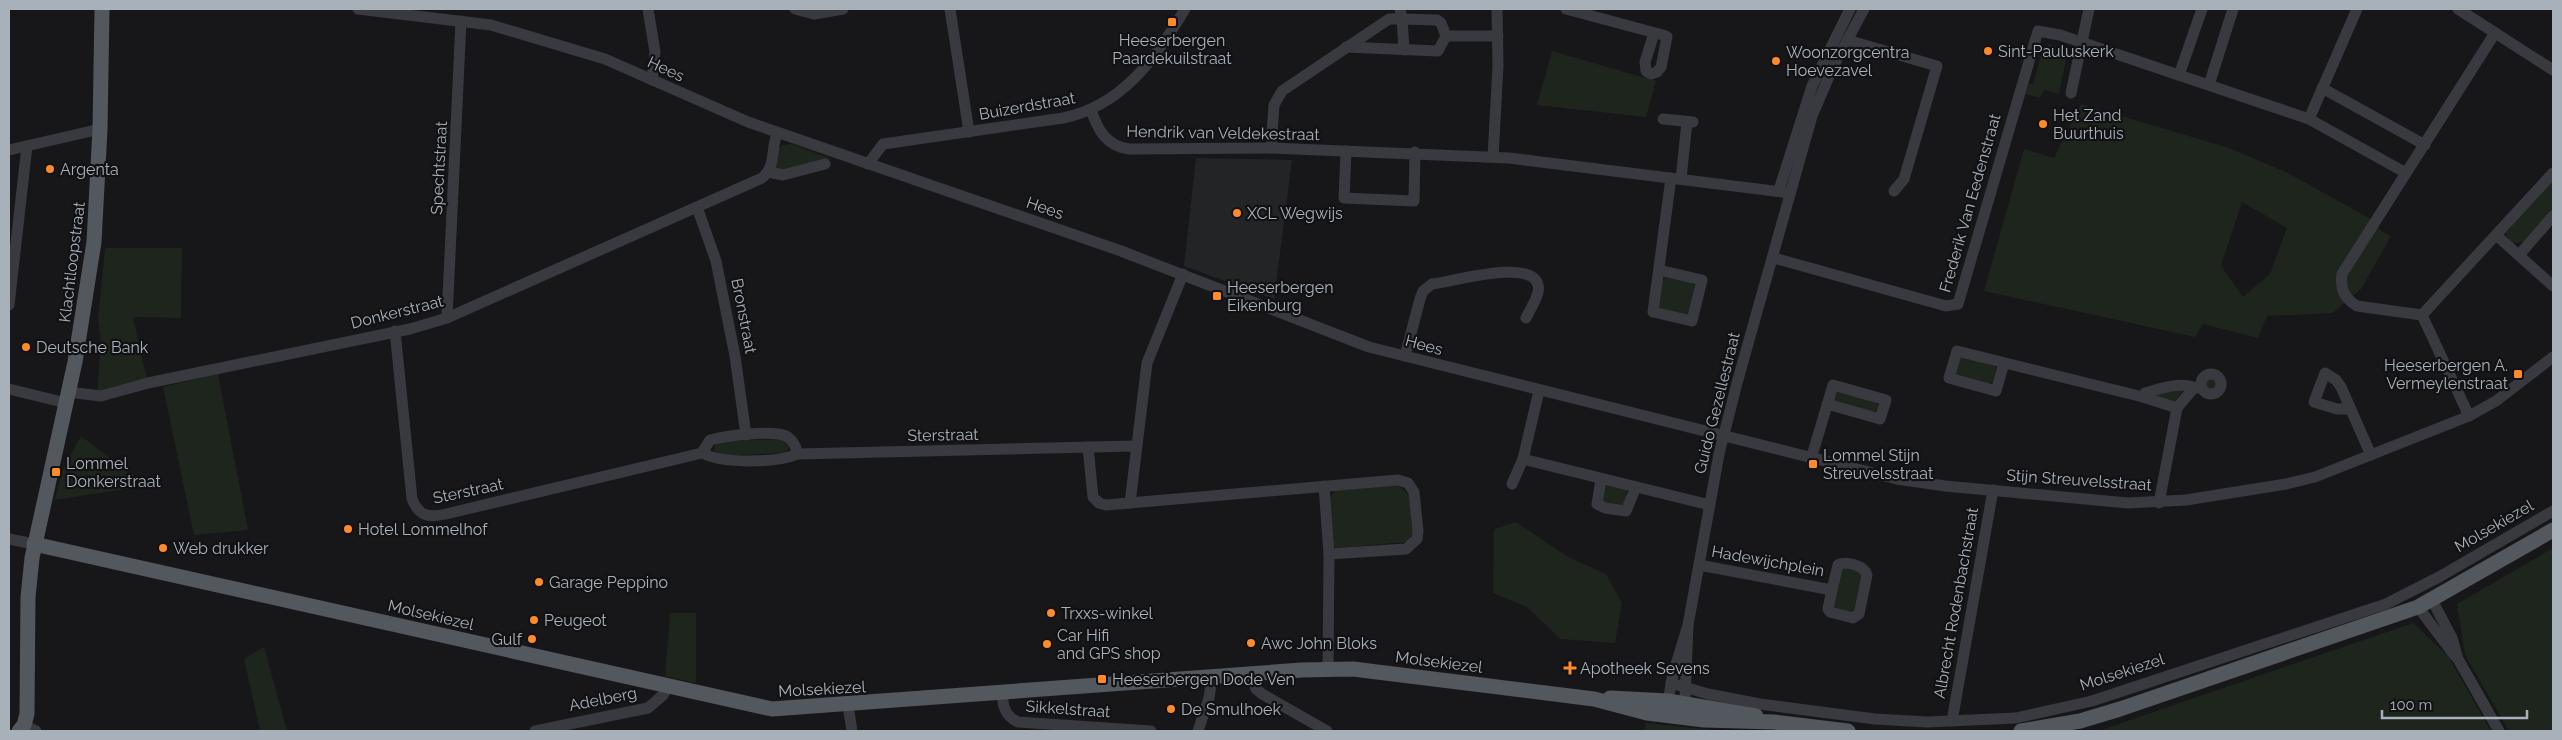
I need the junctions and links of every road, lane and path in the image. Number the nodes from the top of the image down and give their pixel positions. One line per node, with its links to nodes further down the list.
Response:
1 (102, 9): 37 (main road, Klachtloopstraat)
2 (358, 9): 18 (street, Hees)
3 (648, 9): 29 (street)
4 (795, 9): 5 (street)
5 (835, 9)
6 (950, 9): 38 (street)
7 (1185, 9): 33 (street, Buizerdstraat)
8 (1497, 9): 22 (street)
9 (1566, 9): 19 (street)
10 (1850, 9): 34 (street)
11 (1864, 9): 23 (street)
12 (2089, 9): 24 (street)
13 (2202, 9): 28 (street)
14 (2233, 9): 30 (street)
15 (2358, 9): 31 (street)
16 (2458, 9): 20 (street)
17 (1401, 14): 21 (street); 25 (street); 26 (street)
18 (461, 21): 29 (street, Hees); 65 (street, Spechtstraat)
19 (1654, 33)
20 (2495, 33): 27 (street); 40 (street)
21 (1446, 36): 22 (street); 26 (street)
22 (1498, 36): 46 (street)
23 (1847, 40): 34 (street); 54 (street)
24 (2082, 42): 28 (street); 32 (street); 59 (street, Frederik Van Eedenstraat)
25 (1346, 47): 26 (street); 42 (street)
26 (1404, 50)
27 (2553, 70)
28 (2179, 75): 30 (street)
29 (652, 80): 39 (street, Hees)
30 (2210, 85): 36 (street)
31 (2322, 88): 36 (street); 40 (street)
32 (2071, 93)
33 (1091, 110): 38 (street, Buizerdstraat); 42 (street, Hendrik van Veldekestraat)
34 (1807, 114): 53 (street, Guido Gezellestraat)
35 (1663, 119): 52 (street)
36 (2308, 119): 50 (street)
37 (100, 129): 41 (street); 73 (main road, Klachtloopstraat)
38 (969, 132): 48 (street, Buizerdstraat)
39 (777, 133): 48 (street, Hees); 49 (street)
40 (2425, 145): 50 (street)
41 (27, 146): 43 (street); 63 (street)
42 (1270, 148): 44 (street, Hendrik van Veldekestraat)
43 (9, 150)
44 (1346, 151): 45 (street, Hendrik van Veldekestraat); 45 (street)
45 (1415, 152): 46 (street, Hendrik van Veldekestraat)
46 (1493, 157): 52 (street, Hendrik van Veldekestraat)
47 (825, 164): 49 (street)
48 (868, 164): 61 (street, Hees)
49 (769, 172): 55 (street, Donkerstraat)
50 (2406, 173): 64 (street)
51 (2553, 173): 57 (street)
52 (1676, 178): 53 (street, Hendrik van Veldekestraat); 60 (street)
53 (1785, 191): 59 (street, Guido Gezellestraat)
54 (1894, 191)
55 (697, 207): 65 (street, Donkerstraat); 79 (street, Bronstraat)
56 (2553, 216): 58 (street)
57 (2496, 235): 58 (street); 64 (street)
58 (2519, 255): 62 (street)
59 (1774, 258): 80 (street, Guido Gezellestraat)
60 (1659, 270): 60 (street)
61 (1183, 274): 68 (street, Hees); 81 (street)
62 (2553, 286)
63 (9, 305)
64 (2422, 315): 78 (street)
65 (447, 318): 67 (street, Donkerstraat)
66 (1526, 318): 68 (street)
67 (395, 331): 73 (street, Donkerstraat); 83 (street, Sterstraat)
68 (1405, 356): 72 (street, Hees)
69 (2553, 357): 78 (street, Stijn Streuvelsstraat)
70 (2004, 363): 70 (street); 74 (street)
71 (9, 389): 73 (street, Donkerstraat)
72 (1539, 391): 80 (street, Hees); 87 (street)
73 (67, 397): 99 (main road, Klachtloopstraat)
74 (2142, 397): 76 (street); 76 (street)
75 (1827, 404): 75 (street); 86 (street)
76 (2177, 408): 93 (street)
77 (2350, 409): 85 (street)
78 (2469, 416): 85 (street, Stijn Streuvelsstraat)
79 (746, 435): 83 (street, Sterstraat); 84 (street, Sterstraat)
80 (1723, 436): 86 (street, Stijn Streuvelsstraat); 95 (street, Guido Gezellestraat)
81 (1136, 446): 82 (street, Sterstraat); 94 (street)
82 (1088, 447): 84 (street, Sterstraat); 94 (street)
83 (702, 453): 84 (street, Sterstraat)
84 (798, 454)
85 (2371, 455): 93 (street, Stijn Streuvelsstraat)
86 (1811, 458): 92 (street, Stijn Streuvelsstraat)
87 (1523, 459): 88 (street); 89 (street)
88 (1601, 479): 91 (street); 91 (street)
89 (1512, 484)
90 (1324, 486): 94 (street); 100 (street); 100 (street)
91 (1636, 487): 95 (street)
92 (1993, 490): 93 (street, Stijn Streuvelsstraat); 119 (street, Albrecht Rodenbachstraat)
93 (2160, 502)
94 (1130, 503)
95 (1710, 505): 101 (street, Guido Gezellestraat)
96 (2553, 511): 119 (street, Molsekiezel)
97 (2553, 530): 103 (main road, Molsekiezel)
98 (9, 539): 99 (street, Molsekiezel)
99 (34, 544): 112 (main road, Molsekiezel); 121 (main road, Klachtloopstraat)
100 (1329, 554): 107 (street)
101 (1699, 565): 102 (street, Hadewijchplein); 105 (street, Guido Gezellestraat)
102 (1832, 590): 102 (street, Hadewijchplein)
103 (2432, 600): 104 (main road, Molsekiezel); 106 (street)
104 (2418, 607): 106 (street); 128 (main road, Molsekiezel)
105 (1688, 625): 110 (street, Guido Gezellestraat); 111 (street, Guido Gezellestraat)
106 (2458, 659): 129 (street)
107 (1328, 669): 108 (main road, Molsekiezel); 114 (main road, Molsekiezel)
108 (1251, 674): 109 (main road, Molsekiezel); 126 (street)
109 (1212, 678): 113 (main road, Molsekiezel); 125 (street)
110 (1671, 683): 111 (street, Molsekiezel); 115 (street, Guido Gezellestraat)
111 (1687, 686): 116 (street, Guido Gezellestraat); 119 (street, Molsekiezel)
112 (668, 687): 117 (main road, Molsekiezel); 122 (street, Adelberg)
113 (1002, 694): 117 (main road, Molsekiezel); 124 (street, Sikkelstraat)
114 (1594, 699): 115 (main road, Molsekiezel); 118 (main road, Molsekiezel)
115 (1668, 701): 116 (main road, Molsekiezel); 118 (street)
116 (1685, 704): 118 (street); 120 (main road, Molsekiezel)
117 (848, 705): 123 (street)
118 (1675, 716): 120 (main road, Molsekiezel)
119 (1952, 721)
120 (1774, 722): 127 (main road, Molsekiezel)
121 (26, 729)
122 (535, 731)
123 (852, 731)
124 (1151, 731)
125 (1198, 731)
126 (1327, 731)
127 (1848, 731)
128 (2021, 731)
129 (2499, 731)

